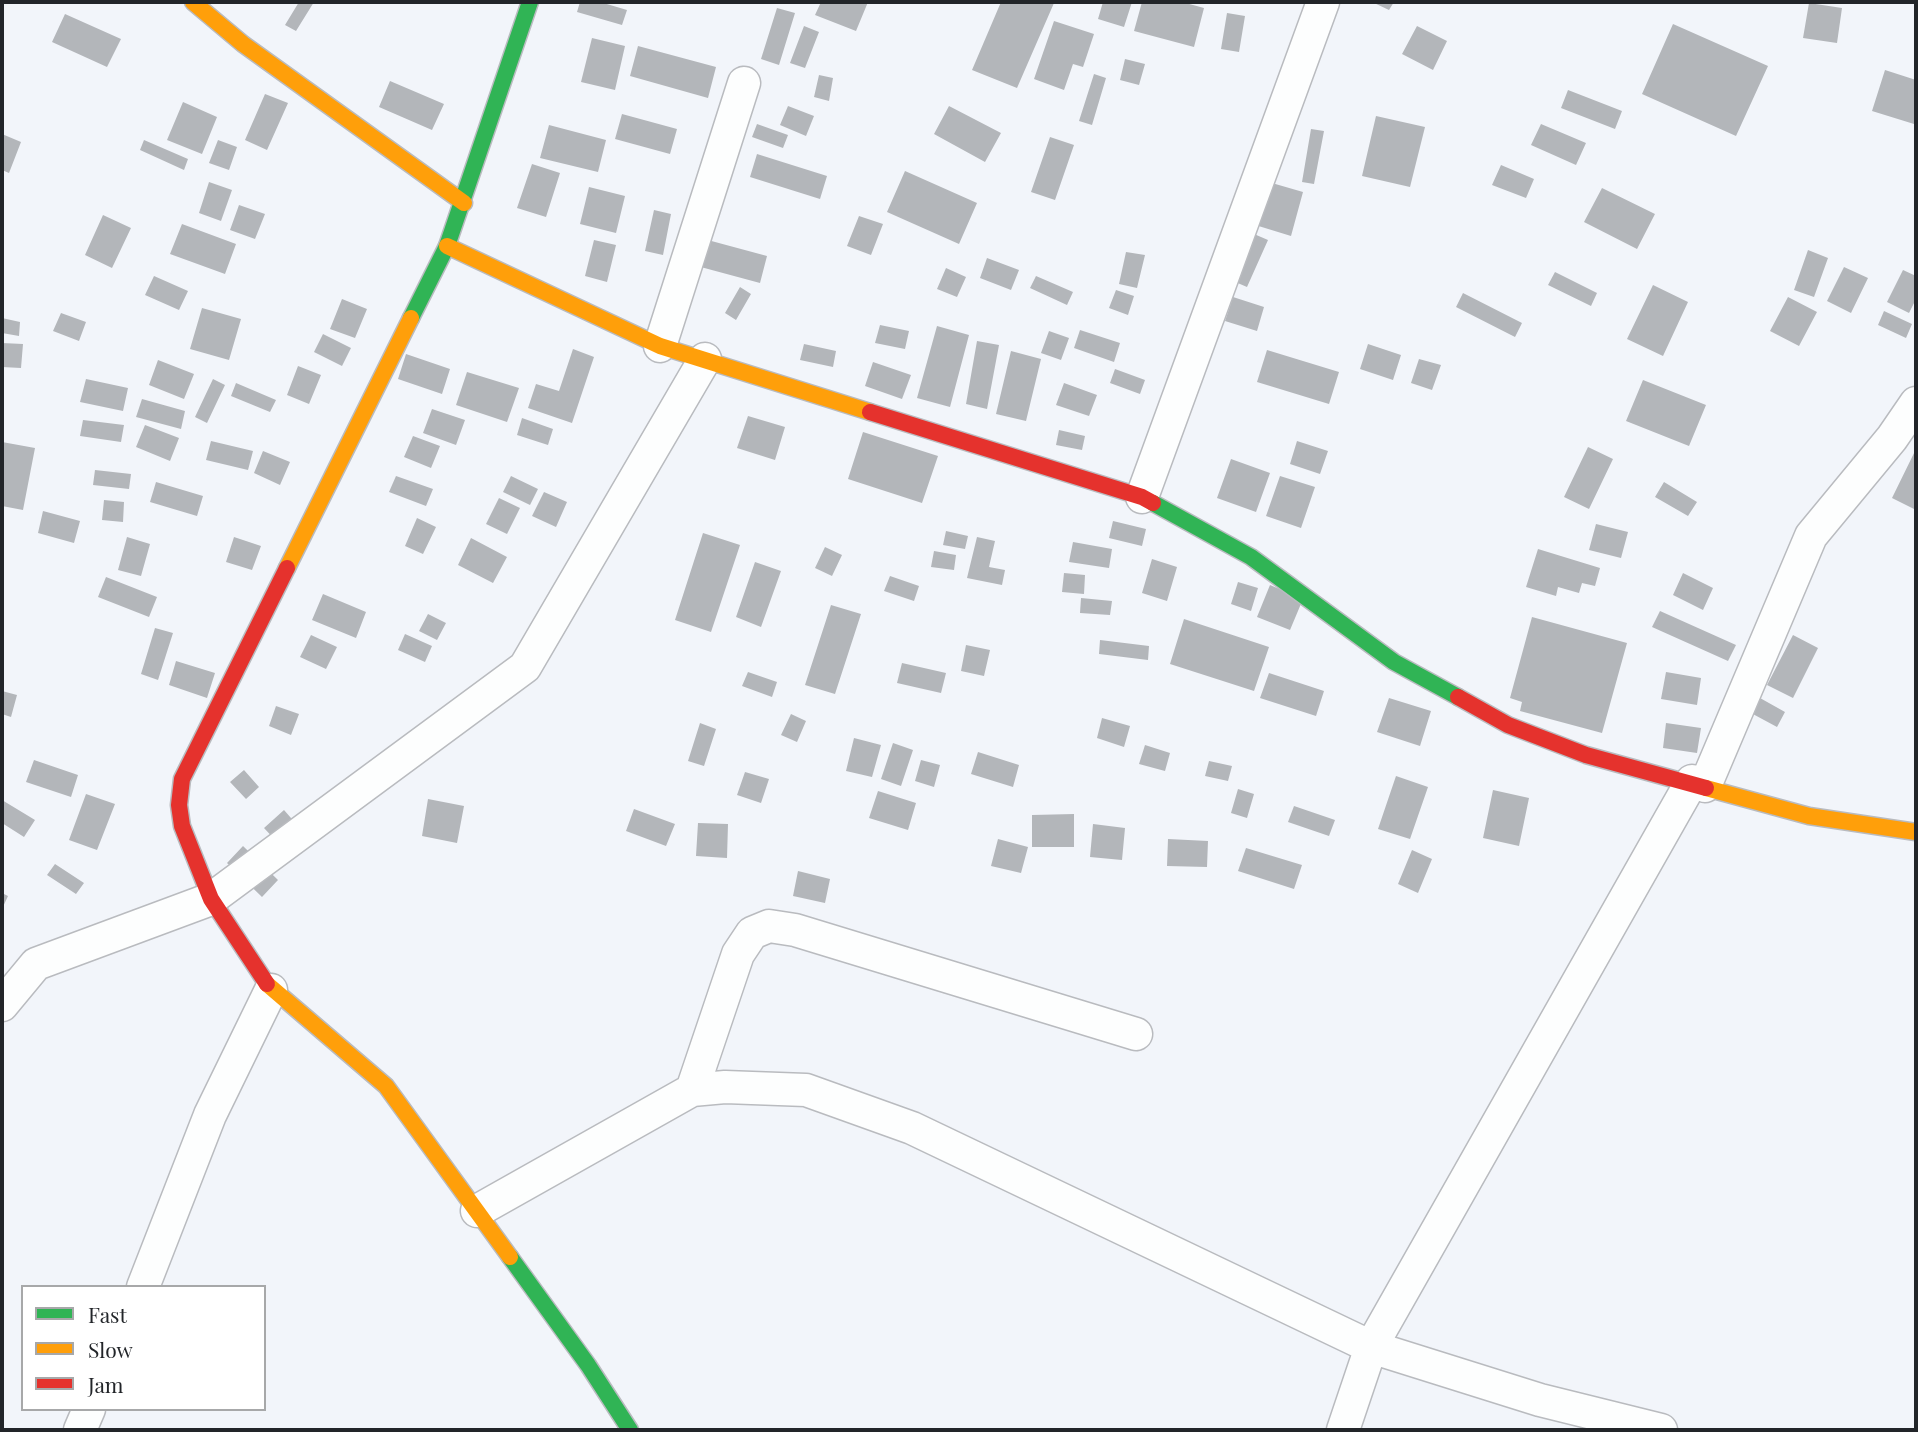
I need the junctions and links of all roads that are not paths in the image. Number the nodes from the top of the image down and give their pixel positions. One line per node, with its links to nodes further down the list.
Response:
1 (193, 2): 5 (street)
2 (530, 2): 5 (street)
3 (1323, 2): 10 (street)
4 (744, 83): 7 (street)
5 (464, 203): 6 (street)
6 (447, 246): 7 (street); 13 (street)
7 (660, 346): 8 (street)
8 (705, 359): 10 (street); 13 (street)
9 (1916, 403): 11 (street)
10 (1142, 497): 11 (street)
11 (1698, 783): 12 (street); 20 (street)
12 (1916, 832)
13 (211, 899): 14 (street); 15 (street)
14 (271, 990): 18 (street); 19 (street)
15 (2, 1005)
16 (1136, 1034): 17 (street)
17 (692, 1090): 18 (street); 20 (street)
18 (477, 1210): 23 (street)
19 (144, 1285)
20 (1371, 1347): 24 (street); 25 (street)
21 (88, 1411): 22 (street)
22 (80, 1430)
23 (630, 1430)
24 (1343, 1430)
25 (1661, 1430)

